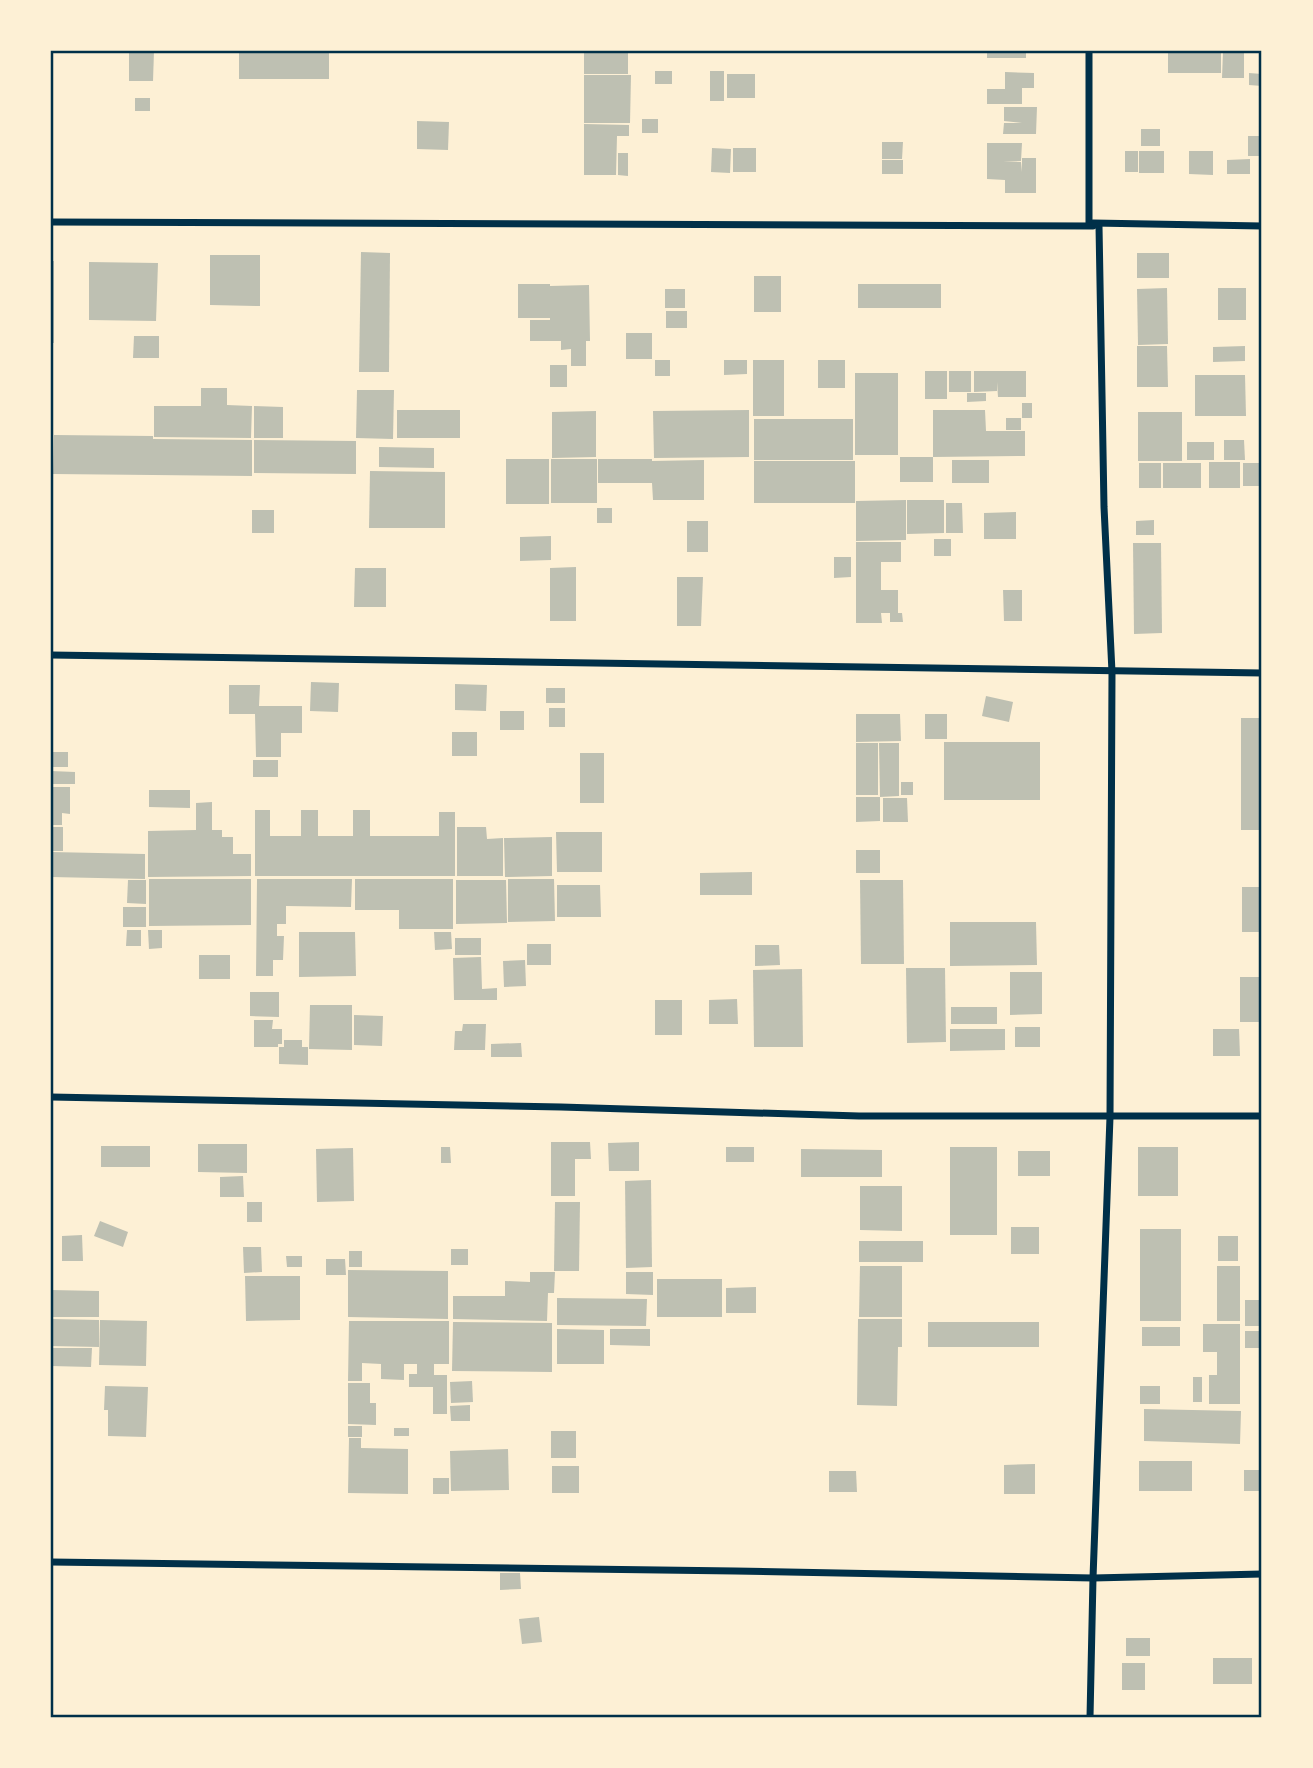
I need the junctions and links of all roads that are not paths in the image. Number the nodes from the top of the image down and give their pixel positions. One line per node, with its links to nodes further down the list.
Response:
1 (1089, 51): 3 (street)
2 (51, 222): 4 (street)
3 (1089, 223): 4 (street); 5 (street)
4 (1099, 226): 7 (street)
5 (1262, 226)
6 (51, 655): 7 (street)
7 (1112, 672): 8 (street); 11 (street)
8 (1262, 673)
9 (51, 1097): 11 (street)
10 (1262, 1116): 11 (street)
11 (1110, 1117): 14 (street)
12 (51, 1562): 14 (street)
13 (1262, 1574): 14 (street)
14 (1093, 1578): 15 (street)
15 (1090, 1717)

